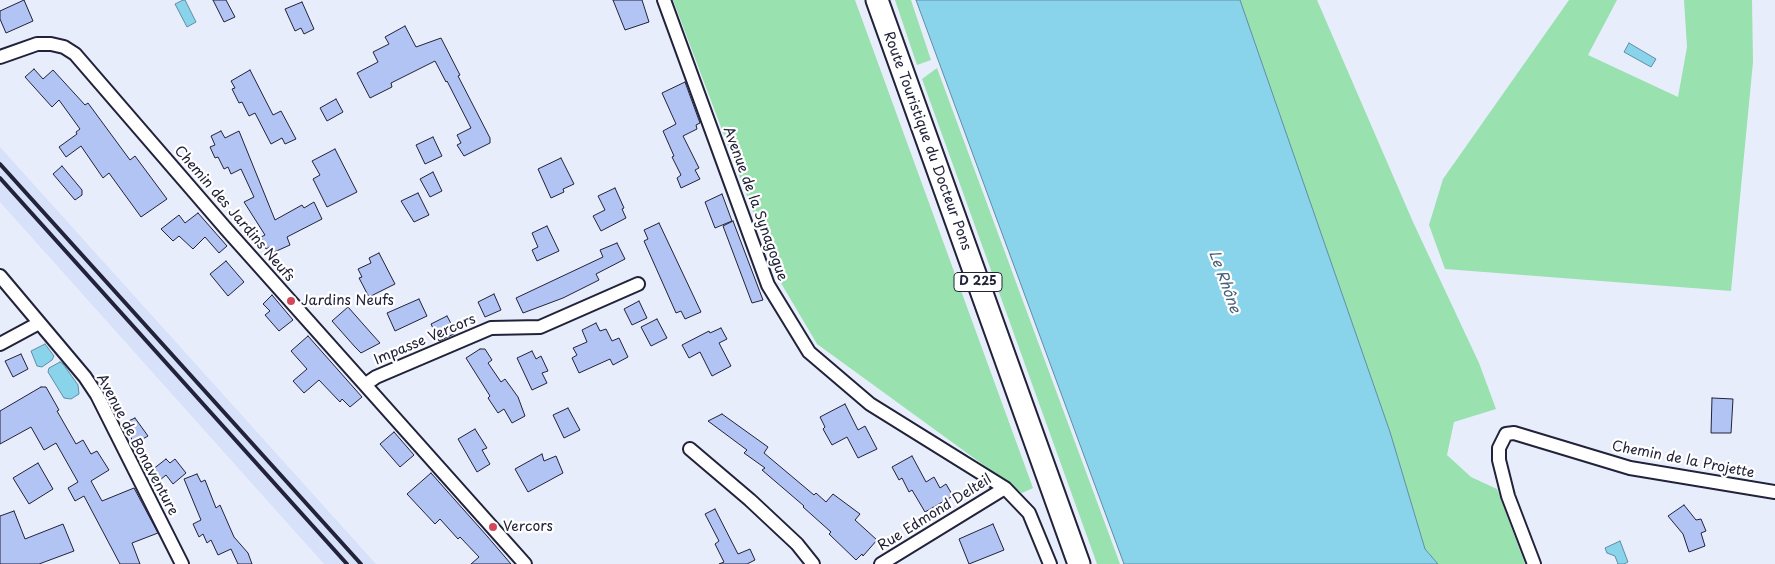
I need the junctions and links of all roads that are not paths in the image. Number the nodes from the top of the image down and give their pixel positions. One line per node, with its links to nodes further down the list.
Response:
1 (664, 0): 10 (street, Avenue de la Synagogue)
2 (876, 0): 17 (highway, Route Touristique du Docteur Pons / D 225)
3 (0, 57): 8 (street, Chemin des Jardins Neufs)
4 (0, 276): 6 (street, Avenue de Bonaventure)
5 (638, 284): 8 (street, Impasse Vercors)
6 (39, 323): 7 (street); 12 (street, Avenue de Bonaventure)
7 (0, 344)
8 (366, 384): 13 (street, Chemin des Jardins Neufs)
9 (690, 449): 14 (street)
10 (1005, 488): 15 (street, Rue Edmond Delteil); 16 (street, Avenue de la Synagogue)
11 (1775, 492): 18 (street, Chemin de la Projette)
12 (182, 564)
13 (525, 564)
14 (813, 564)
15 (881, 564)
16 (1050, 564)
17 (1079, 564)
18 (1534, 564)

